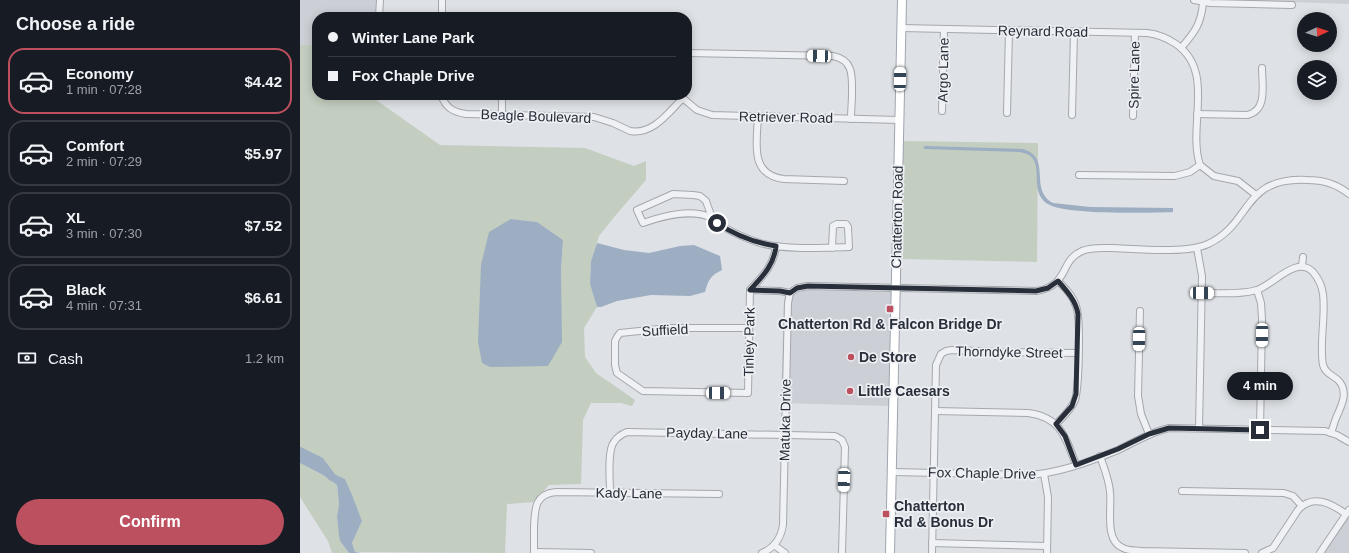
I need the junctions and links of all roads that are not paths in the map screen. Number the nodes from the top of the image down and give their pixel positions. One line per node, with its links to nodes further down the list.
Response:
1 (380, 0): 7 (street)
2 (442, 0): 8 (street)
3 (902, 0): 9 (main road, Chatterton Road)
4 (1194, 0): 5 (street)
5 (1203, 3): 6 (street); 14 (street)
6 (1292, 5)
7 (380, 12)
8 (442, 12)
9 (902, 28): 10 (street, Reynard Road); 33 (main road, Chatterton Road)
10 (944, 29): 11 (street, Reynard Road); 24 (street, Argo Lane)
11 (1009, 31): 12 (street, Reynard Road); 25 (street)
12 (1074, 32): 13 (street, Reynard Road); 28 (street)
13 (1135, 33): 14 (street, Reynard Road); 30 (street, Spire Lane)
14 (1181, 48): 26 (street)
15 (692, 53): 17 (street)
16 (852, 58): 17 (street)
17 (846, 63): 32 (street)
18 (1262, 68): 23 (street)
19 (444, 100): 27 (street, Beagle Boulevard)
20 (502, 100): 27 (street)
21 (678, 100): 27 (street, Beagle Boulevard)
22 (685, 100): 29 (street, Retriever Road)
23 (1258, 111): 26 (street); 31 (street)
24 (942, 112)
25 (1007, 113)
26 (1197, 114): 34 (street)
27 (502, 115)
28 (1072, 115)
29 (758, 116): 32 (street, Retriever Road); 36 (street)
30 (1133, 116)
31 (1263, 116)
32 (851, 119): 33 (street, Retriever Road)
33 (899, 120): 46 (main road, Chatterton Road)
34 (1200, 165): 35 (street); 38 (street)
35 (1080, 175)
36 (844, 181)
37 (1349, 193): 38 (street)
38 (1256, 195): 42 (street)
39 (712, 218): 39 (street); 40 (street)
40 (776, 246): 41 (street); 47 (street, Tinley Park)
41 (832, 248): 41 (street)
42 (1197, 248): 45 (street); 50 (street)
43 (1303, 257): 44 (street)
44 (1302, 266): 48 (street); 54 (street)
45 (1058, 281): 46 (street); 53 (street)
46 (896, 287): 49 (street); 66 (main road, Chatterton Road)
47 (750, 290): 49 (street, Tinley Park); 52 (street, Tinley Park)
48 (1257, 290): 50 (street); 59 (street)
49 (790, 293): 61 (street, Matuka Drive)
50 (1202, 293): 58 (street)
51 (1140, 311): 62 (street)
52 (749, 328): 55 (street, Tinley Park); 55 (street, Suffield)
53 (1078, 353): 56 (street, Thorndyke Street); 57 (street)
54 (1347, 390): 60 (street)
55 (748, 393)
56 (935, 411): 57 (street); 67 (street)
57 (1056, 424): 65 (street)
58 (1199, 428): 59 (street, Fox Chaple Drive); 62 (street, Fox Chaple Drive)
59 (1260, 430): 60 (street, Fox Chaple Drive)
60 (1331, 433): 63 (street, Fox Chaple Drive)
61 (784, 434): 70 (street, Payday Lane); 75 (street, Matuka Drive); 81 (street, Payday Lane)
62 (1149, 434): 64 (street, Fox Chaple Drive)
63 (1349, 442)
64 (1100, 456): 65 (street, Fox Chaple Drive); 85 (street)
65 (1076, 465): 68 (street, Fox Chaple Drive)
66 (892, 472): 67 (street, Fox Chaple Drive); 82 (main road, Chatterton Road)
67 (934, 473): 68 (street, Fox Chaple Drive); 74 (street)
68 (1044, 474): 76 (street)
69 (1182, 491): 72 (street)
70 (610, 492): 71 (street, Kady Lane); 77 (street, Kady Lane)
71 (719, 494)
72 (1302, 506): 73 (street); 86 (street)
73 (1347, 512): 87 (street)
74 (932, 543): 76 (street); 83 (street)
75 (774, 545): 79 (street); 80 (street)
76 (1047, 546): 84 (street)
77 (534, 553): 78 (street)
78 (591, 553)
79 (762, 553)
80 (786, 553)
81 (842, 553)
82 (890, 553)
83 (932, 553)
84 (1047, 553)
85 (1245, 553)
86 (1262, 553)
87 (1320, 553)

